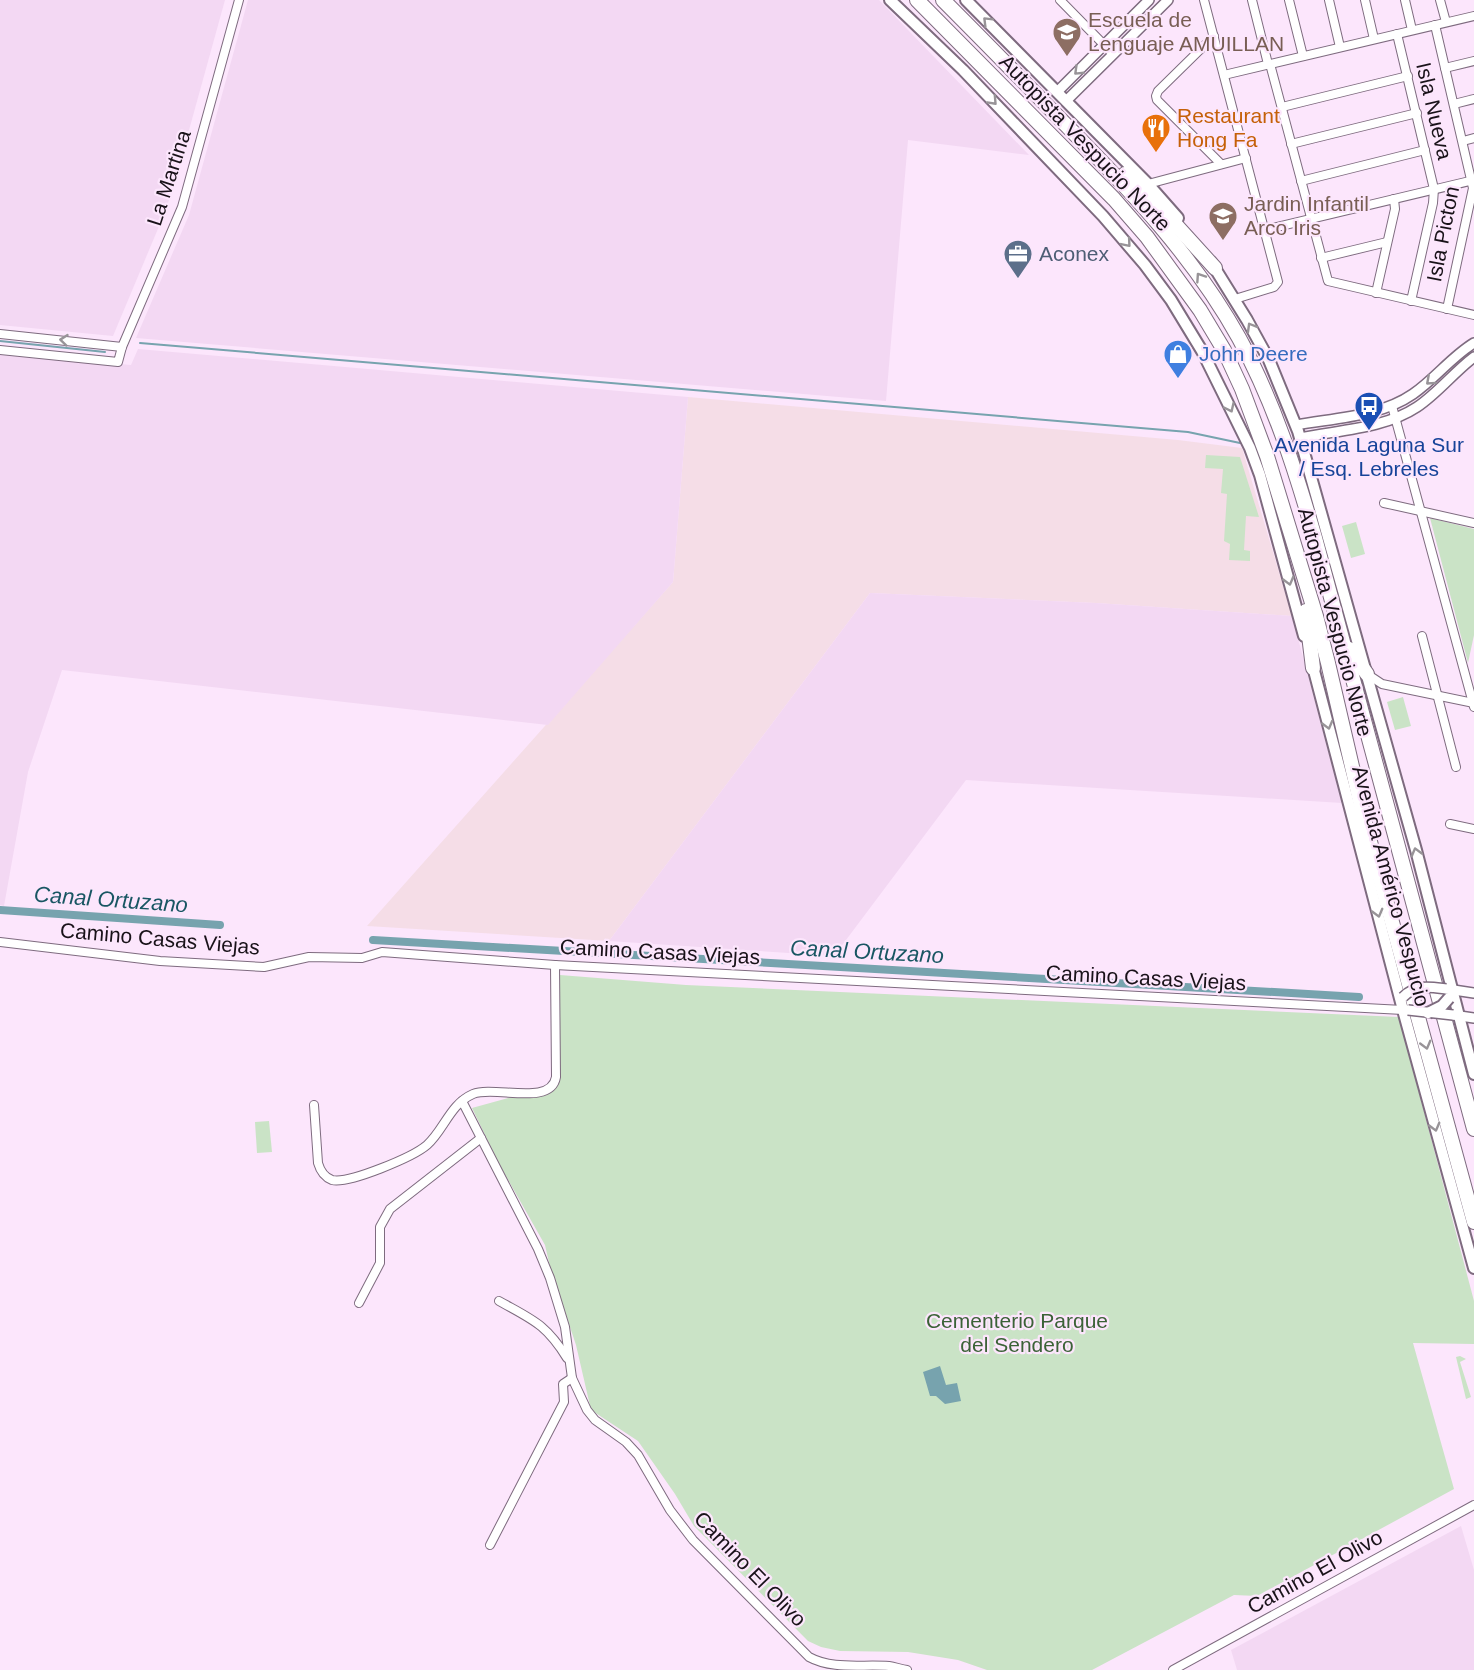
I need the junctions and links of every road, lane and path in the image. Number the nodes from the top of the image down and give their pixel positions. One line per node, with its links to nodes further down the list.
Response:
1 (239, 0): 62 (street, La Martina)
2 (890, 0): 75 (main road, Avenida Américo Vespucio, one-way to 75)
3 (917, 0): 72 (highway, Autopista Vespucio Norte)
4 (943, 0): 42 (highway, Autopista Vespucio Norte)
5 (966, 0): 32 (main road, Avenida Américo Vespucio, one-way to 5)
6 (1149, 0): 23 (street)
7 (1168, 0): 25 (street)
8 (1204, 0): 21 (street)
9 (1252, 0): 28 (street)
10 (1289, 0): 26 (street)
11 (1329, 0): 24 (street)
12 (1365, 0): 22 (street)
13 (1405, 0): 19 (street)
14 (1440, 0): 17 (street)
15 (1065, 2): 23 (street)
16 (1474, 16): 17 (street)
17 (1446, 22): 18 (street)
18 (1435, 25): 19 (street); 29 (street, Isla Picton)
19 (1412, 30): 20 (street)
20 (1397, 34): 22 (street); 31 (street, Isla Nueva)
21 (1214, 36): 30 (street); 44 (street)
22 (1374, 39): 24 (street)
23 (1104, 45): 25 (street); 32 (street, one-way to 32)
24 (1340, 47): 26 (street)
25 (1113, 54): 34 (street)
26 (1303, 56): 28 (street)
27 (1474, 61): 29 (street)
28 (1269, 64): 30 (street); 36 (street)
29 (1445, 68): 35 (street, Isla Picton)
30 (1224, 75): 43 (street)
31 (1408, 76): 36 (street); 37 (street, Isla Nueva)
32 (1057, 92): 34 (main road, Avenida Américo Vespucio)
33 (1474, 99): 35 (street)
34 (1066, 101): 47 (main road, Avenida Américo Vespucio)
35 (1454, 104): 39 (street, Isla Picton)
36 (1281, 107): 40 (street)
37 (1417, 113): 40 (street); 41 (street, Isla Nueva)
38 (1474, 138): 39 (street)
39 (1463, 141): 45 (street, Isla Picton)
40 (1291, 144): 46 (street)
41 (1425, 150): 46 (street); 48 (street, Isla Nueva)
42 (1094, 153): 54 (highway); 73 (highway, Autopista Vespucio Norte, one-way to 42)
43 (1246, 158): 44 (street); 51 (street)
44 (1221, 164): 47 (street)
45 (1473, 180): 48 (street); 58 (street, Isla Picton)
46 (1301, 181): 50 (street)
47 (1148, 184): 54 (main road, Avenida Américo Vespucio)
48 (1434, 189): 49 (street); 57 (street, Isla Nueva)
49 (1394, 199): 50 (street); 52 (street)
50 (1311, 219): 51 (street); 53 (street)
51 (1264, 230): 56 (street)
52 (1387, 242): 53 (street); 55 (street)
53 (1321, 258): 55 (street)
54 (1215, 268): 56 (main road, Avenida Américo Vespucio)
55 (1376, 293): 57 (street)
56 (1235, 299): 67 (main road, Avenida Américo Vespucio, one-way to 56)
57 (1411, 301): 58 (street)
58 (1447, 309): 59 (street)
59 (1474, 315)
60 (0, 334): 62 (street, one-way to 60)
61 (1474, 343): 65 (street, one-way to 65)
62 (122, 347): 63 (street, La Martina)
63 (0, 350)
64 (1474, 357): 66 (street)
65 (1392, 406): 66 (street); 67 (street)
66 (1395, 418): 68 (street); 70 (street)
67 (1296, 425): 68 (main road, Avenida Américo Vespucio)
68 (1300, 438): 77 (main road, Avenida Américo Vespucio)
69 (1384, 503): 70 (street)
70 (1421, 511): 71 (street); 78 (street)
71 (1474, 523)
72 (1301, 564): 75 (highway); 99 (highway, Autopista Vespucio Norte, one-way to 99)
73 (1338, 622): 77 (highway); 97 (highway, Autopista Vespucio Norte)
74 (1422, 636): 81 (street)
75 (1313, 668): 90 (main road, Avenida Américo Vespucio, one-way to 90)
76 (1474, 673): 78 (street)
77 (1367, 674): 79 (street); 80 (main road, Avenida Américo Vespucio)
78 (1467, 682): 82 (street)
79 (1382, 684): 80 (street); 81 (street)
80 (1372, 693): 88 (main road, Avenida Américo Vespucio, one-way to 80)
81 (1438, 695): 82 (street); 83 (street)
82 (1474, 704)
83 (1456, 767)
84 (1450, 824): 85 (street)
85 (1474, 829)
86 (0, 942): 87 (street, Camino Casas Viejas)
87 (555, 965): 90 (street, Camino Casas Viejas); 95 (street)
88 (1449, 992): 89 (street); 90 (street, bridge); 91 (main road, bridge); 92 (main road, Avenida Américo Vespucio)
89 (1474, 993)
90 (1402, 1005): 91 (street, bridge); 100 (main road, Avenida Américo Vespucio, one-way to 100)
91 (1428, 1012): 92 (street, bridge)
92 (1456, 1015): 93 (street); 94 (main road, Avenida Américo Vespucio)
93 (1474, 1018)
94 (1474, 1074)
95 (462, 1101): 96 (street); 98 (street, Camino El Olivo)
96 (314, 1106)
97 (1474, 1129)
98 (481, 1138): 102 (street); 103 (street, Camino El Olivo)
99 (1474, 1222)
100 (1474, 1268)
101 (499, 1301): 103 (street)
102 (359, 1303)
103 (569, 1362): 104 (street, Camino El Olivo)
104 (572, 1378): 106 (street); 107 (street, Camino El Olivo)
105 (1474, 1505): 108 (street, Camino El Olivo)
106 (490, 1545)
107 (908, 1670)
108 (1173, 1670)

